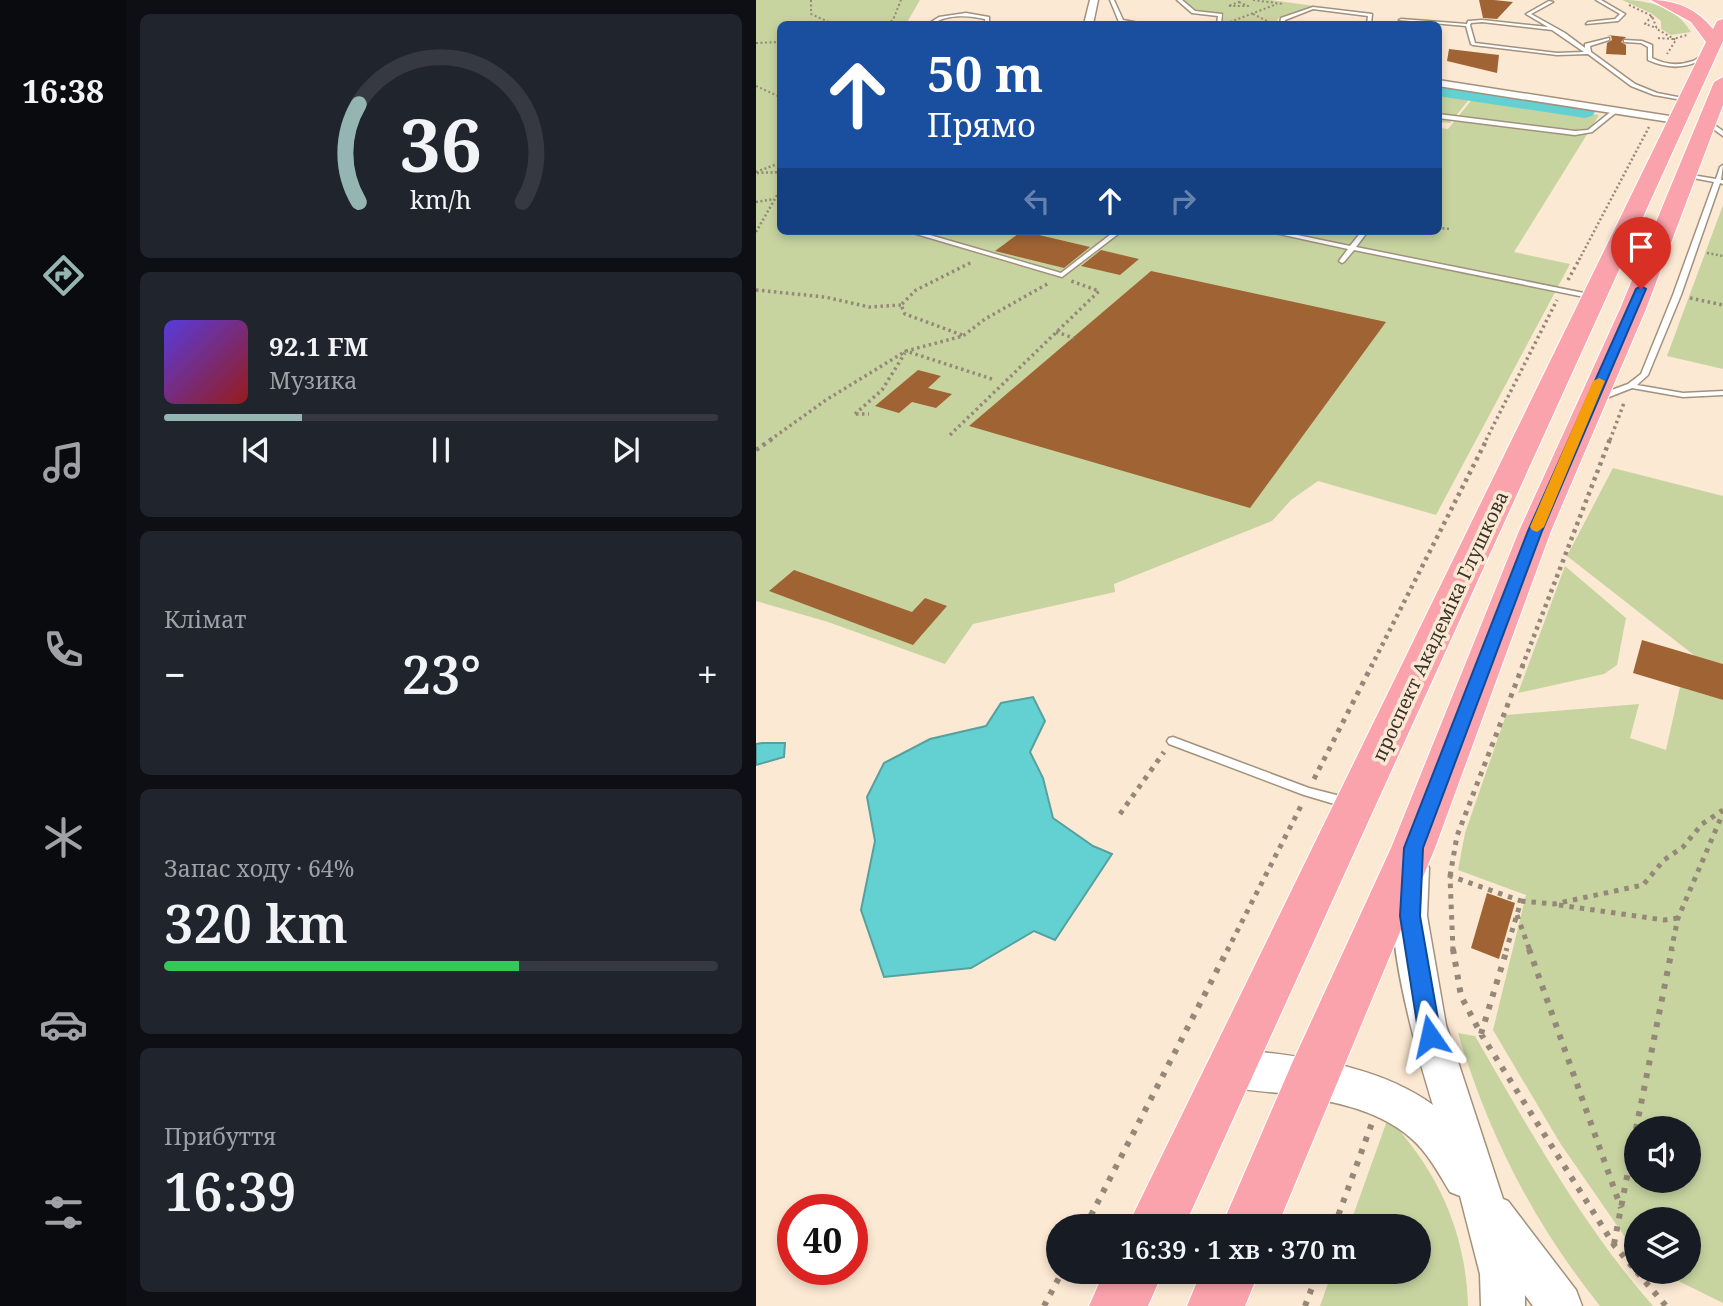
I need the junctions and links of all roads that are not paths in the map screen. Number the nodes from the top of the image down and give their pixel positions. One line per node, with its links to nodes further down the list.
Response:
1 (1094, 0): 14 (street)
2 (1112, 0): 15 (lane)
3 (1179, 0): 16 (lane)
4 (1598, 0): 21 (lane)
5 (1659, 0): 26 (highway)
6 (1551, 2): 23 (lane)
7 (1336, 11): 8 (lane); 10 (lane); 18 (lane)
8 (1294, 15): 9 (lane); 17 (lane)
9 (1313, 16)
10 (1322, 16)
11 (1401, 20): 19 (lane)
12 (933, 21): 13 (lane)
13 (987, 21)
14 (1089, 21)
15 (1121, 21)
16 (1221, 21)
17 (1283, 21)
18 (1369, 21)
19 (1414, 21)
20 (1442, 23): 22 (lane)
21 (1588, 23)
22 (1468, 25): 23 (lane); 27 (lane)
23 (1553, 29): 27 (lane)
24 (1607, 39): 27 (lane)
25 (1626, 41): 26 (lane)
26 (1715, 41): 32 (highway, проспект Академіка Глушкова)
27 (1588, 53): 32 (lane)
28 (1723, 82): 32 (highway, проспект Академіка Глушкова)
29 (1442, 84): 30 (street)
30 (1615, 111): 31 (lane); 32 (street)
31 (1442, 116)
32 (1697, 116): 34 (highway, проспект Академіка Глушкова); 42 (highway, проспект Академіка Глушкова)
33 (1723, 167): 35 (lane)
34 (1686, 176): 35 (lane); 45 (highway, проспект Академіка Глушкова)
35 (1721, 182): 43 (lane)
36 (923, 235): 37 (lane)
37 (1114, 235)
38 (1289, 235): 40 (lane)
39 (1362, 235): 40 (lane)
40 (1352, 247): 41 (lane); 42 (lane)
41 (1342, 261)
42 (1594, 297): 47 (highway, проспект Академіка Глушкова)
43 (1629, 391): 44 (lane); 45 (lane)
44 (1723, 393)
45 (1590, 401): 48 (highway, проспект Академіка Глушкова)
46 (1173, 740): 47 (lane)
47 (1356, 805): 49 (highway, проспект Академіка Глушкова)
48 (1413, 848): 50 (highway, проспект Академіка Глушкова); 51 (street)
49 (1230, 1068): 50 (street); 52 (highway, проспект Академіка Глушкова)
50 (1311, 1079): 51 (street); 53 (highway, проспект Академіка Глушкова)
51 (1483, 1202): 58 (street); 59 (street)
52 (1161, 1214)
53 (1254, 1214)
54 (1128, 1284): 56 (highway)
55 (1225, 1284): 57 (highway)
56 (1118, 1306)
57 (1216, 1306)
58 (1503, 1306)
59 (1560, 1306)

